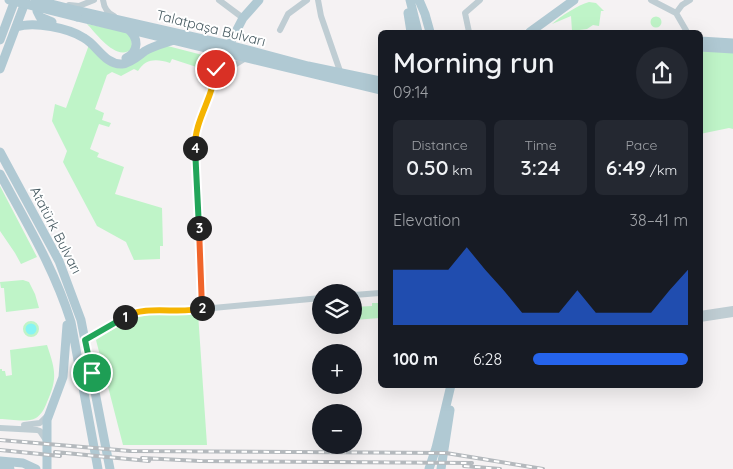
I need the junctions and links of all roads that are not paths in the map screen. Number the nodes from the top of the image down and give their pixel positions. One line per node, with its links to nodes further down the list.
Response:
1 (26, 0): 24 (main road)
2 (36, 0): 18 (main road, Talatpaşa Bulvarı, bridge); 23 (main road)
3 (94, 0): 18 (street)
4 (103, 0): 23 (street)
5 (219, 0): 21 (street)
6 (259, 0): 21 (main road)
7 (307, 0): 25 (street)
8 (318, 0): 43 (street)
9 (406, 0): 26 (main road)
10 (410, 0): 27 (main road)
11 (415, 0): 28 (main road)
12 (419, 0): 29 (main road)
13 (480, 0): 30 (street)
14 (574, 0): 31 (main road)
15 (651, 0): 19 (street)
16 (690, 0): 19 (street)
17 (12, 2): 20 (main road, Talatpaşa Bulvarı, bridge); 22 (main road); 33 (main road)
18 (47, 3): 20 (main road, Talatpaşa Bulvarı, bridge)
19 (676, 13): 32 (street)
20 (78, 14): 23 (main road, Talatpaşa Bulvarı)
21 (243, 18): 38 (main road)
22 (0, 20)
23 (126, 25): 34 (main road, Talatpaşa Bulvarı); 38 (main road, Talatpaşa Bulvarı)
24 (16, 27): 34 (main road); 42 (main road)
25 (280, 30)
26 (411, 30)
27 (418, 30)
28 (422, 30)
29 (430, 30)
30 (469, 30)
31 (536, 30)
32 (686, 30)
33 (0, 40)
34 (173, 40): 40 (main road, Talatpaşa Bulvarı)
35 (703, 42): 37 (main road)
36 (703, 43): 39 (main road)
37 (733, 43)
38 (229, 45): 43 (main road, Talatpaşa Bulvarı)
39 (733, 49)
40 (212, 50): 41 (main road, Talatpaşa Bulvarı); 45 (street)
41 (246, 58): 45 (street); 46 (main road, Talatpaşa Bulvarı)
42 (0, 69)
43 (341, 74): 44 (main road, Talatpaşa Bulvarı)
44 (378, 81)
45 (214, 85): 53 (street)
46 (378, 90)
47 (0, 152): 58 (main road, Atatürk Bulvarı)
48 (0, 174): 52 (main road, Atatürk Bulvarı)
49 (378, 292): 50 (street)
50 (362, 294)
51 (312, 299): 53 (street)
52 (66, 307): 61 (main road, Atatürk Bulvarı); 70 (main road, Atatürk Bulvarı)
53 (202, 308): 58 (street)
54 (733, 309): 55 (street)
55 (703, 314)
56 (733, 314): 57 (street)
57 (703, 319)
58 (85, 340): 71 (main road, Atatürk Bulvarı)
59 (450, 388): 72 (main road)
60 (455, 388): 67 (main road)
61 (48, 414): 62 (street); 64 (main road, Atatürk Bulvarı)
62 (0, 424)
63 (0, 428): 64 (street)
64 (47, 441): 66 (main road, Atatürk Bulvarı)
65 (6, 464): 68 (main road); 69 (main road)
66 (47, 465)
67 (442, 468)
68 (0, 469)
69 (36, 469)
70 (98, 469)
71 (110, 469)
72 (429, 469)

